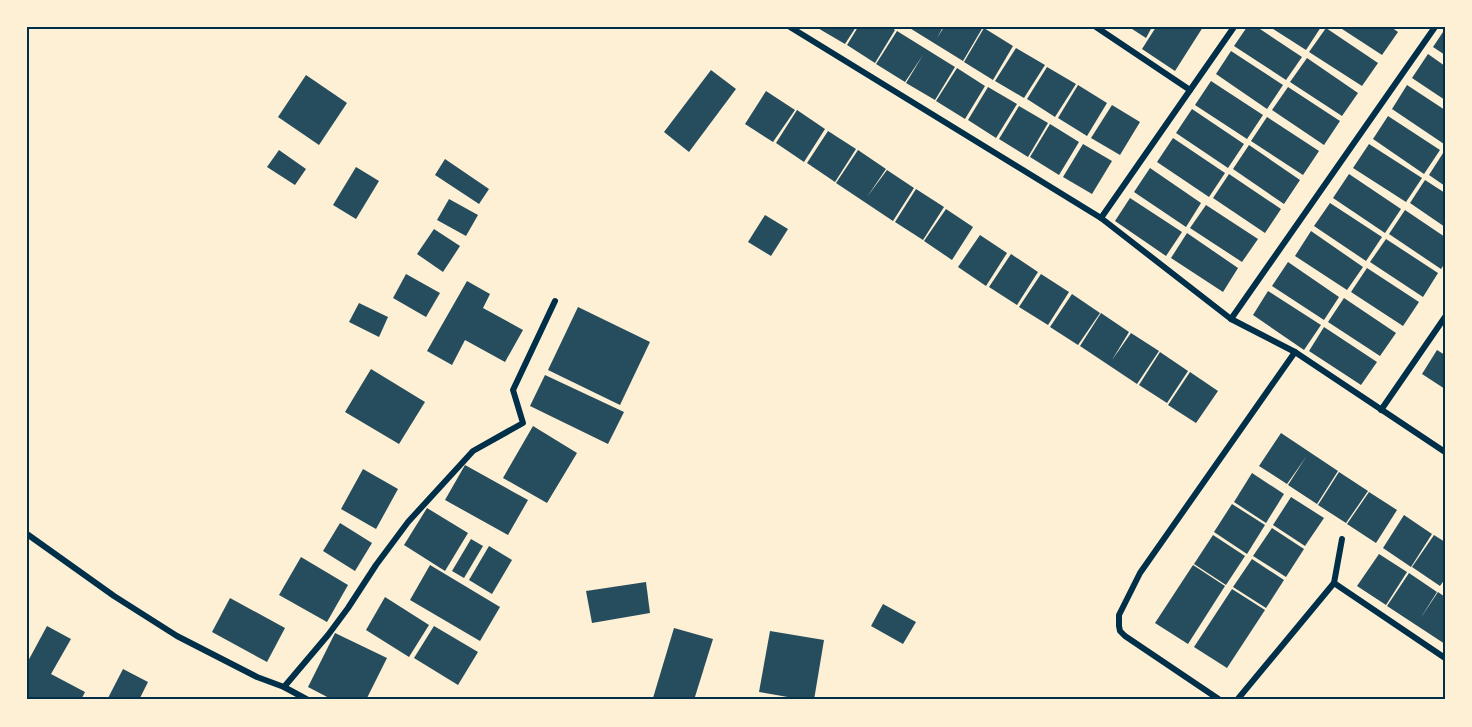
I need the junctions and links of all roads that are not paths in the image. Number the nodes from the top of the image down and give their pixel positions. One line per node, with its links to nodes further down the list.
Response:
1 (790, 27): 6 (street)
2 (1096, 27): 5 (street)
3 (1234, 27): 5 (street)
4 (1435, 27): 9 (street)
5 (1190, 90): 6 (street)
6 (1101, 218): 9 (street)
7 (555, 301): 17 (street)
8 (1445, 317): 11 (street)
9 (1232, 319): 10 (street)
10 (1295, 352): 11 (street); 19 (street)
11 (1382, 410): 12 (street)
12 (1445, 452)
13 (27, 534): 17 (street)
14 (1342, 538): 15 (street)
15 (1334, 583): 16 (street); 20 (street)
16 (1445, 658)
17 (284, 687): 18 (street)
18 (308, 700)
19 (1220, 700)
20 (1237, 700)

